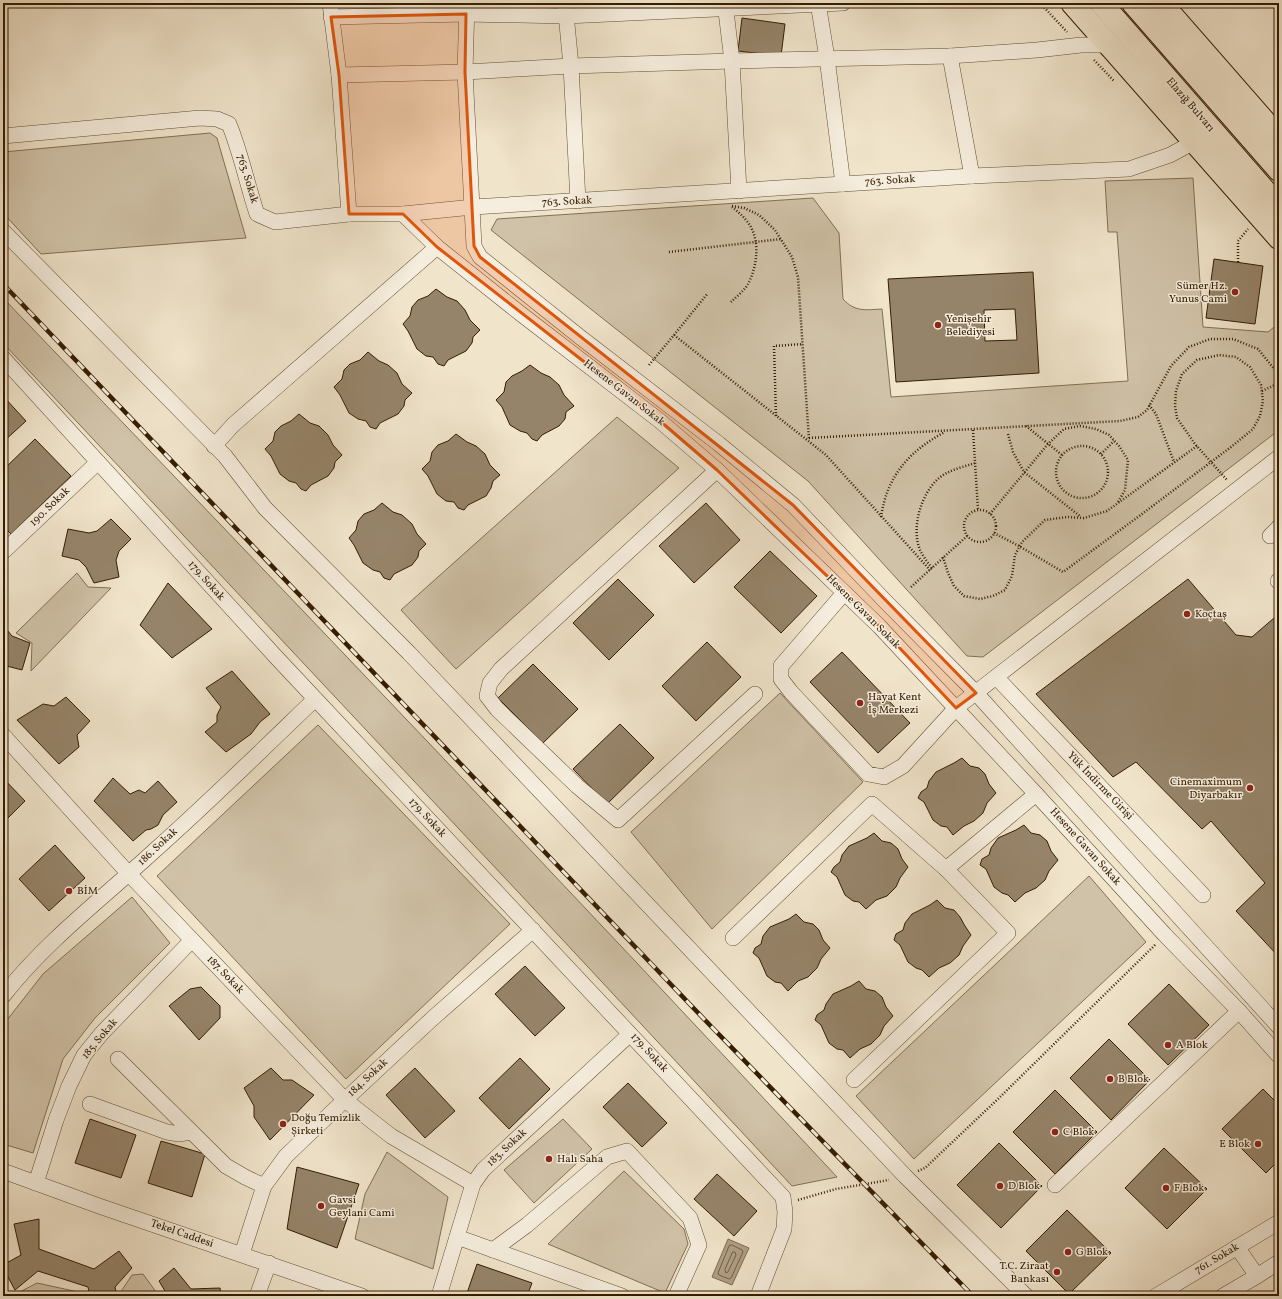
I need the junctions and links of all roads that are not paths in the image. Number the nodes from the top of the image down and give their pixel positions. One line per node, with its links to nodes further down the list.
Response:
1 (843, 3): 5 (street)
2 (1101, 3): 27 (highway, Elazığ Bulvarı)
3 (1134, 3): 21 (highway)
4 (1161, 3): 19 (highway)
5 (818, 4): 7 (street); 13 (street)
6 (1063, 5): 11 (highway)
7 (725, 6): 9 (street); 14 (street)
8 (466, 8): 9 (street); 10 (street); 16 (street)
9 (566, 9): 15 (street)
10 (331, 10): 17 (street)
11 (1108, 44): 12 (street); 20 (highway)
12 (950, 56): 13 (street); 22 (street)
13 (827, 58): 14 (street); 23 (street)
14 (732, 60): 15 (street); 24 (street)
15 (571, 66): 16 (street); 25 (street)
16 (466, 72): 17 (street); 26 (street)
17 (339, 75): 28 (street)
18 (3, 136): 28 (street, 763. Sokak)
19 (1279, 138)
20 (1194, 142): 22 (street, 763. Sokak); 31 (highway)
21 (1279, 170)
22 (972, 176): 23 (street, 763. Sokak)
23 (843, 184): 24 (street, 763. Sokak)
24 (739, 191): 25 (street, 763. Sokak)
25 (578, 202): 26 (street, 763. Sokak)
26 (473, 207): 29 (street, 763. Sokak); 41 (street)
27 (1279, 207)
28 (349, 214): 29 (street, 763. Sokak)
29 (403, 214): 32 (street, Hesene Gavan Sokak)
30 (3, 232): 34 (street)
31 (1279, 238)
32 (437, 247): 34 (street); 37 (street, Hesene Gavan Sokak)
33 (3, 358): 36 (street, 179. Sokak)
34 (214, 446): 82 (street)
35 (1279, 457): 40 (street)
36 (98, 462): 38 (street, 190. Sokak); 43 (street, 179. Sokak)
37 (717, 470): 39 (street, Hesene Gavan Sokak); 42 (street)
38 (3, 552)
39 (844, 593): 44 (street, Hesene Gavan Sokak); 44 (street)
40 (996, 677): 41 (street); 49 (street, Yük İndirme Girişi)
41 (976, 692): 44 (street); 55 (street)
42 (755, 694)
43 (315, 699): 48 (street, 186. Sokak); 50 (street, 179. Sokak)
44 (956, 708): 46 (street, Hesene Gavan Sokak)
45 (3, 735): 48 (street, 187. Sokak)
46 (1036, 794): 47 (street); 54 (street, Hesene Gavan Sokak)
47 (946, 868): 51 (street); 59 (street)
48 (129, 874): 52 (street, 187. Sokak); 53 (street, 186. Sokak)
49 (1204, 895)
50 (533, 930): 56 (street, 179. Sokak); 60 (street, 184. Sokak)
51 (732, 938)
52 (192, 940): 60 (street, 187. Sokak); 64 (street, 185. Sokak)
53 (3, 996)
54 (1239, 1011): 57 (street, Hesene Gavan Sokak); 66 (street)
55 (1279, 1027)
56 (630, 1034): 65 (street, 183. Sokak); 81 (street, 179. Sokak)
57 (1279, 1056)
58 (118, 1059): 62 (street)
59 (854, 1080)
60 (345, 1100): 65 (street, 187. Sokak); 67 (street, 184. Sokak)
61 (90, 1104): 62 (street)
62 (191, 1132): 67 (street)
63 (3, 1172): 64 (street, Tekel Caddesi)
64 (36, 1183): 72 (street, Tekel Caddesi)
65 (473, 1184): 69 (street, 183. Sokak)
66 (1055, 1185)
67 (264, 1186): 72 (street, 184. Sokak)
68 (1279, 1222): 70 (street, 761. Sokak)
69 (456, 1236): 71 (street); 78 (street, 183. Sokak)
70 (1237, 1247): 75 (street); 83 (street, 761. Sokak)
71 (493, 1250): 79 (street); 80 (street)
72 (242, 1254): 74 (street, Tekel Caddesi)
73 (1279, 1262): 75 (street)
74 (269, 1263): 76 (street); 77 (street, Tekel Caddesi)
75 (1256, 1276): 84 (street)
76 (257, 1296)
77 (362, 1296)
78 (438, 1296)
79 (622, 1296)
80 (676, 1296)
81 (758, 1296)
82 (1026, 1296)
83 (1156, 1296)
84 (1223, 1296)

